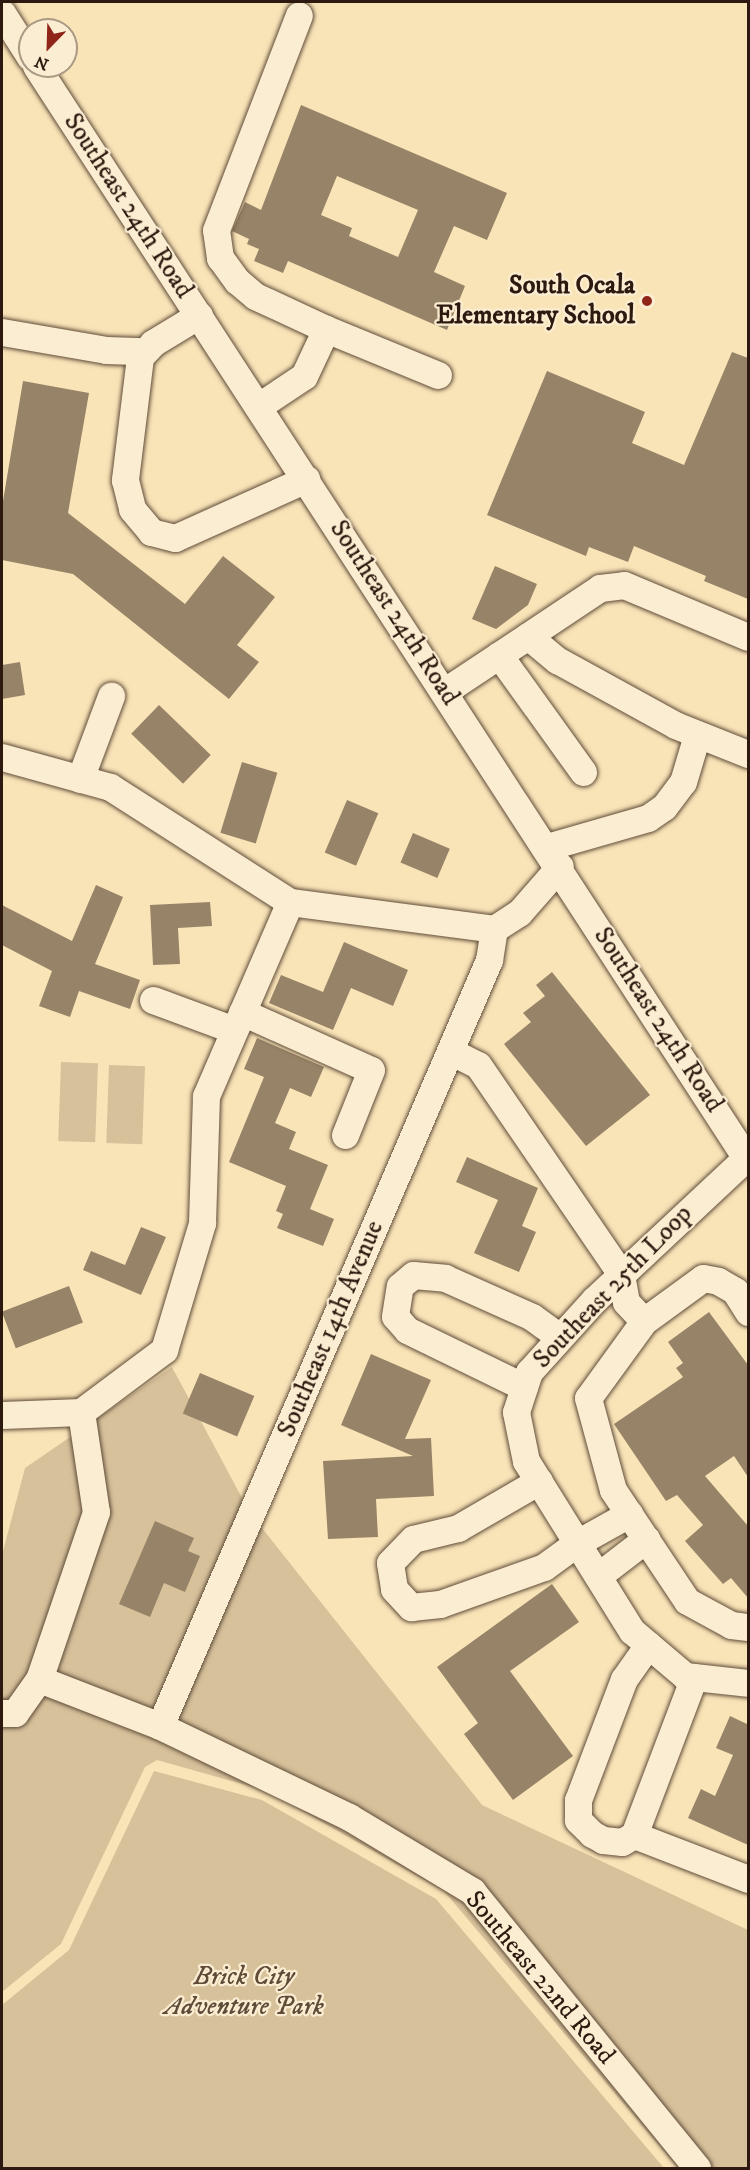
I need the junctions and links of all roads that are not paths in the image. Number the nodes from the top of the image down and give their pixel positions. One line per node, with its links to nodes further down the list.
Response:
1 (2, 13): 3 (street)
2 (299, 15): 6 (street)
3 (18, 38)
4 (44, 78): 5 (street, Southeast 24th Road)
5 (199, 315): 8 (street); 10 (street, Southeast 24th Road)
6 (327, 328): 9 (street); 10 (street)
7 (2, 332): 8 (street)
8 (144, 351): 11 (street)
9 (438, 375)
10 (258, 406): 11 (street, Southeast 24th Road)
11 (306, 479): 15 (street, Southeast 24th Road)
12 (528, 636): 13 (street); 14 (street); 17 (street)
13 (748, 637)
14 (499, 655): 15 (street); 20 (street)
15 (445, 691): 22 (street, Southeast 24th Road)
16 (111, 696): 21 (street)
17 (697, 735): 18 (street); 22 (street)
18 (748, 754)
19 (2, 757): 21 (street)
20 (583, 772)
21 (80, 778): 23 (street)
22 (553, 857): 24 (street); 29 (street, Southeast 24th Road)
23 (290, 902): 24 (street); 26 (street)
24 (494, 929): 27 (street, Southeast 14th Avenue)
25 (153, 1000): 26 (street)
26 (238, 1021): 28 (street); 35 (street)
27 (450, 1051): 30 (street); 48 (street, Southeast 14th Avenue)
28 (345, 1135)
29 (748, 1158): 30 (street, Southeast 25th Loop)
30 (621, 1274): 32 (street); 33 (street, Southeast 25th Loop)
31 (748, 1312): 32 (street)
32 (644, 1321): 38 (street)
33 (560, 1337): 34 (street, Southeast 25th Loop); 34 (street)
34 (524, 1387): 37 (street, Southeast 25th Loop)
35 (81, 1412): 36 (street); 45 (street)
36 (2, 1415)
37 (539, 1481): 40 (street, Southeast 25th Loop); 40 (street)
38 (629, 1514): 39 (street); 40 (street)
39 (646, 1539): 41 (street); 42 (street)
40 (577, 1543): 41 (street, Southeast 25th Loop)
41 (598, 1576): 43 (street, Southeast 25th Loop)
42 (748, 1628)
43 (648, 1645): 44 (street, Southeast 25th Loop); 49 (street)
44 (694, 1677): 46 (street, Southeast 25th Loop); 49 (street)
45 (39, 1679): 47 (street); 48 (street, Southeast 22nd Road)
46 (748, 1683)
47 (2, 1713)
48 (160, 1726): 51 (street, Southeast 22nd Road)
49 (634, 1835): 50 (street)
50 (748, 1879)
51 (697, 2169)

